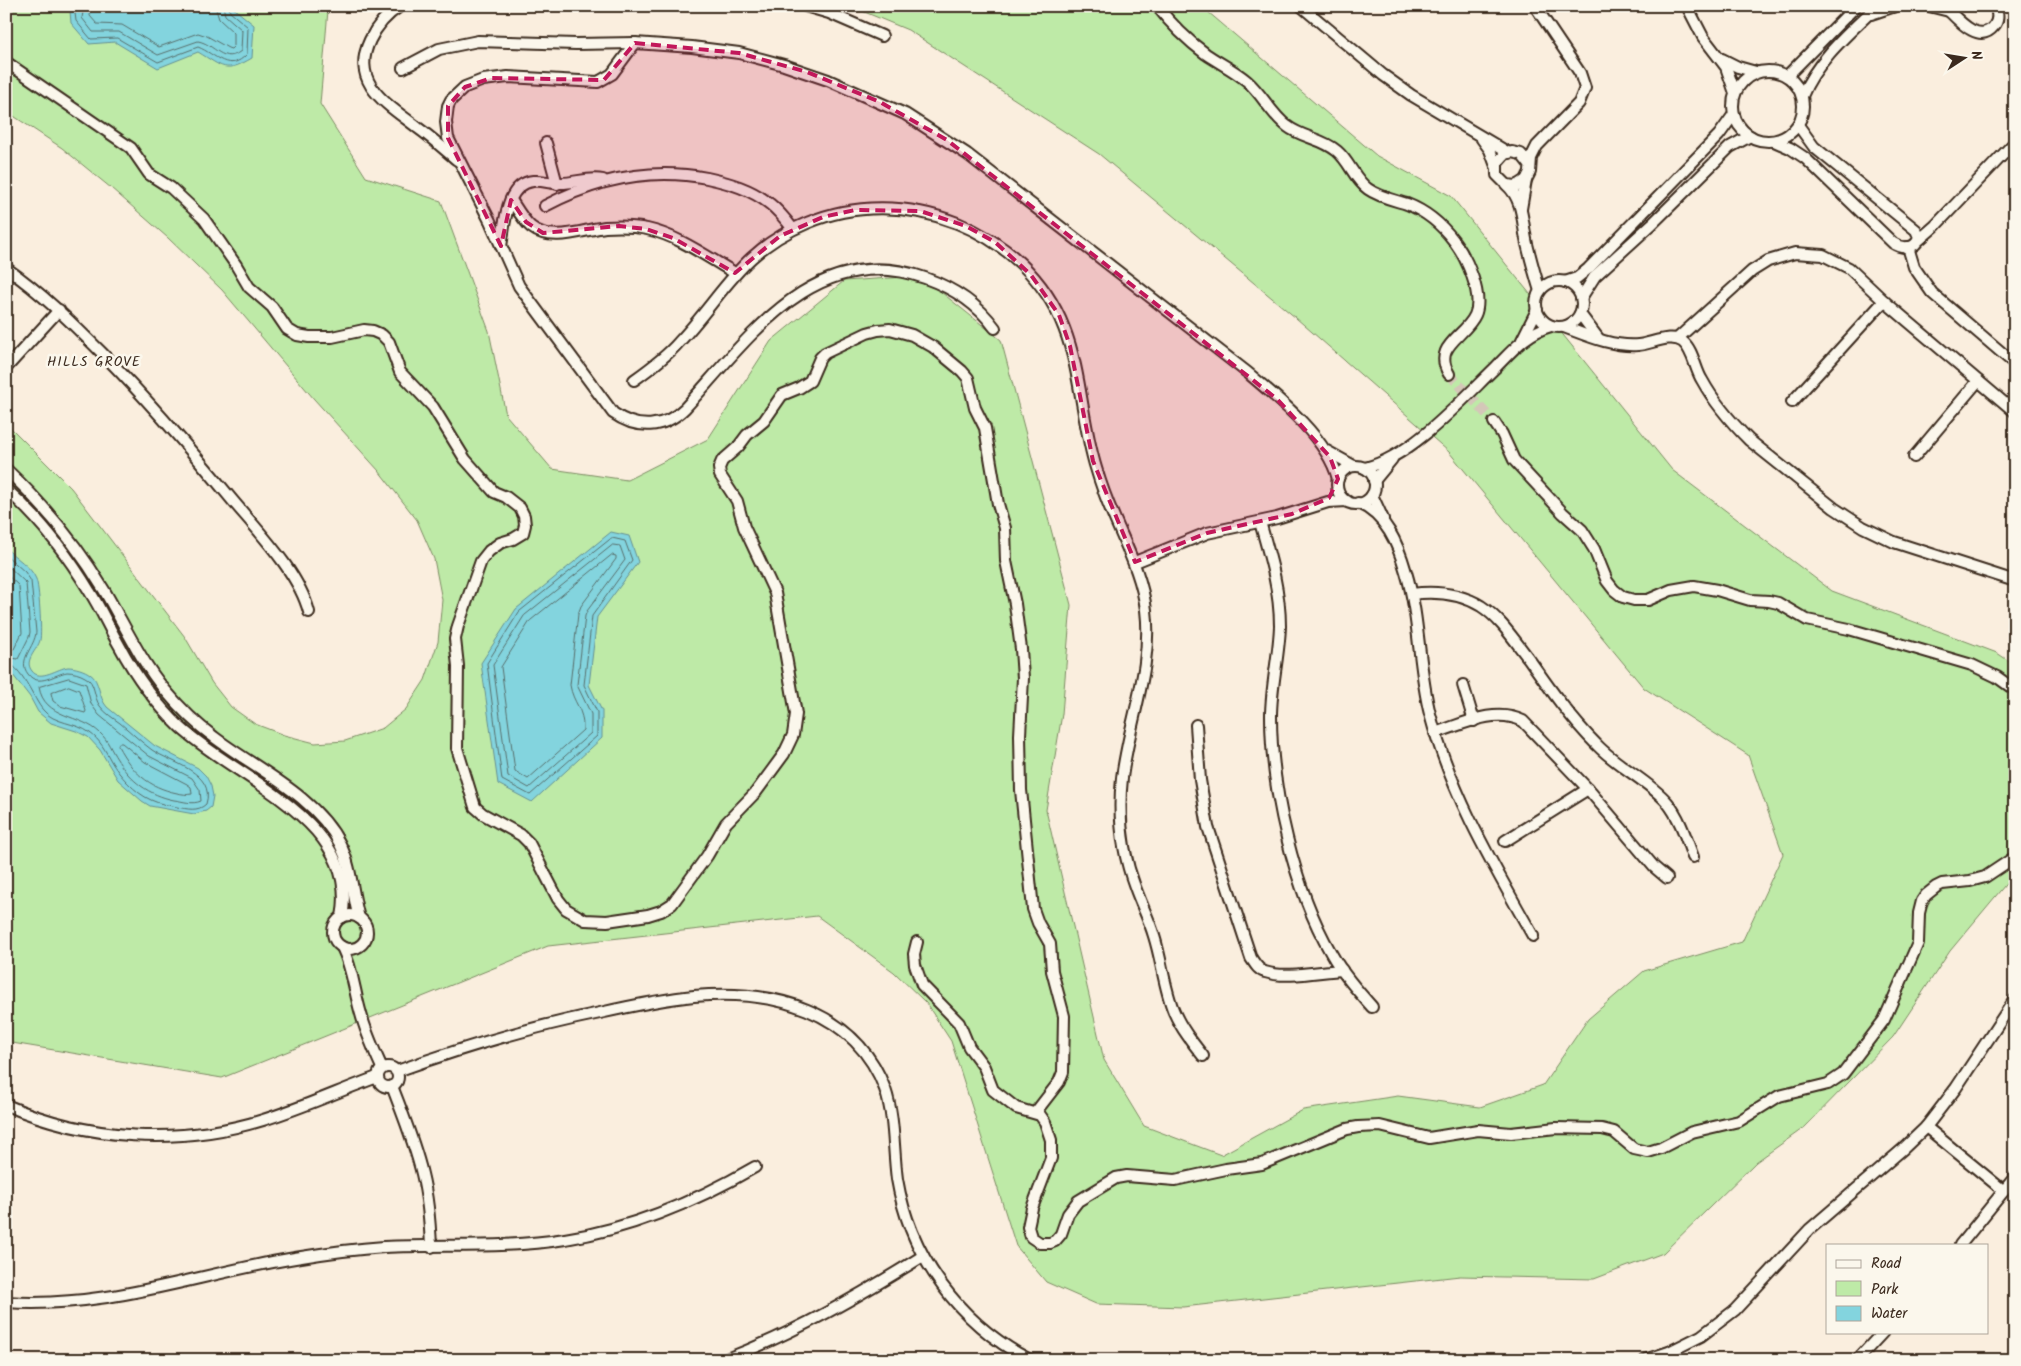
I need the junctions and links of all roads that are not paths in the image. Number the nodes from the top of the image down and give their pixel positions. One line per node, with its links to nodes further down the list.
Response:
1 (400, 6): 33 (street)
2 (805, 6): 14 (street)
3 (1157, 6): 65 (street)
4 (1301, 6): 26 (street)
5 (1535, 6): 27 (street)
6 (1687, 6): 16 (street)
7 (1856, 6): 20 (street)
8 (1876, 6): 13 (street)
9 (1895, 6): 13 (street)
10 (1929, 6): 12 (street)
11 (1995, 6): 12 (street)
12 (1947, 8)
13 (1867, 15): 22 (street)
14 (882, 36)
15 (635, 43): 18 (street); 33 (street); 71 (street)
16 (1722, 59): 19 (street); 21 (street)
17 (6, 62): 115 (street)
18 (403, 68)
19 (1756, 72): 20 (street); 21 (street)
20 (1787, 76): 22 (street)
21 (1735, 93): 23 (street)
22 (1802, 96): 24 (street)
23 (1734, 114): 25 (street); 50 (street)
24 (1798, 125): 28 (street); 44 (street)
25 (1750, 136): 28 (street); 52 (street)
26 (1480, 137): 31 (street); 35 (street)
27 (1540, 141): 32 (street); 34 (street)
28 (1774, 141): 46 (street)
29 (546, 142): 38 (street)
30 (2015, 142): 44 (street)
31 (1509, 153): 32 (street); 35 (street)
32 (1521, 154): 34 (street)
33 (460, 162): 45 (street)
34 (1529, 164): 36 (street)
35 (1496, 166): 39 (street)
36 (1526, 180): 39 (street); 42 (street)
37 (607, 181): 38 (street); 41 (street); 43 (street)
38 (557, 184): 40 (street)
39 (1507, 185): 42 (street)
40 (511, 200): 45 (street); 49 (street)
41 (545, 206)
42 (1521, 210): 47 (street)
43 (793, 229): 49 (street); 86 (street)
44 (1919, 240): 46 (street)
45 (501, 246): 59 (street)
46 (1908, 247): 63 (street)
47 (1533, 263): 50 (street); 51 (street)
48 (6, 268): 54 (street)
49 (735, 273): 66 (street)
50 (1560, 282): 51 (street); 52 (street)
51 (1540, 291): 55 (street)
52 (1581, 298): 56 (street)
53 (1884, 301): 61 (street); 67 (street); 68 (street)
54 (59, 310): 64 (street); 89 (street)
55 (1537, 310): 57 (street); 62 (street)
56 (1580, 314): 58 (street); 60 (street)
57 (1551, 326): 58 (street); 62 (street)
58 (1564, 327): 60 (street)
59 (994, 328)
60 (1598, 339): 61 (street)
61 (1677, 339): 87 (street)
62 (1521, 341): 73 (street)
63 (2015, 364)
64 (6, 368)
65 (1449, 374)
66 (634, 380)
67 (1978, 381): 69 (street); 72 (street)
68 (1792, 402)
69 (2015, 412)
70 (1494, 422): 91 (street)
71 (1326, 450): 74 (street); 78 (street)
72 (1914, 456)
73 (1393, 458): 75 (street); 77 (street)
74 (1354, 466): 75 (street); 78 (street)
75 (1365, 468): 77 (street)
76 (6, 469): 101 (street)
77 (1374, 481): 80 (street)
78 (1337, 482): 81 (street); 82 (street)
79 (6, 489): 100 (street)
80 (1372, 495): 83 (street); 85 (street)
81 (1347, 501): 82 (street); 83 (street)
82 (1323, 503): 84 (street)
83 (1358, 503): 85 (street)
84 (1260, 522): 86 (street); 106 (street)
85 (1384, 523): 88 (street)
86 (1135, 562): 110 (street)
87 (2015, 581)
88 (1412, 594): 94 (street); 97 (street)
89 (309, 612)
90 (1463, 685): 92 (street)
91 (2015, 690)
92 (1474, 721): 94 (street); 95 (street)
93 (1196, 725): 106 (street)
94 (1436, 733): 102 (street)
95 (1588, 789): 96 (street); 99 (street)
96 (1505, 841)
97 (1693, 857)
98 (2015, 857): 115 (street)
99 (1667, 878)
100 (342, 917): 101 (street); 105 (street)
101 (359, 918): 104 (street)
102 (1533, 936)
103 (917, 942): 115 (street)
104 (360, 946): 105 (street); 107 (street)
105 (342, 947): 107 (street)
106 (1342, 970): 109 (street)
107 (353, 975): 112 (street)
108 (2015, 999): 116 (street)
109 (1372, 1007)
110 (1202, 1056)
111 (397, 1071): 112 (street); 113 (street); 122 (street)
112 (380, 1072): 113 (street); 114 (street)
113 (392, 1086): 121 (street)
114 (6, 1105)
115 (1036, 1113)
116 (1926, 1127): 119 (street); 127 (street)
117 (755, 1167): 121 (street)
118 (2015, 1177): 119 (street)
119 (2004, 1190): 120 (street)
120 (1961, 1244)
121 (431, 1247): 123 (street)
122 (923, 1256): 125 (street); 126 (street)
123 (6, 1302)
124 (1881, 1334): 128 (street)
125 (724, 1360)
126 (1030, 1360)
127 (1645, 1360)
128 (1857, 1360)

